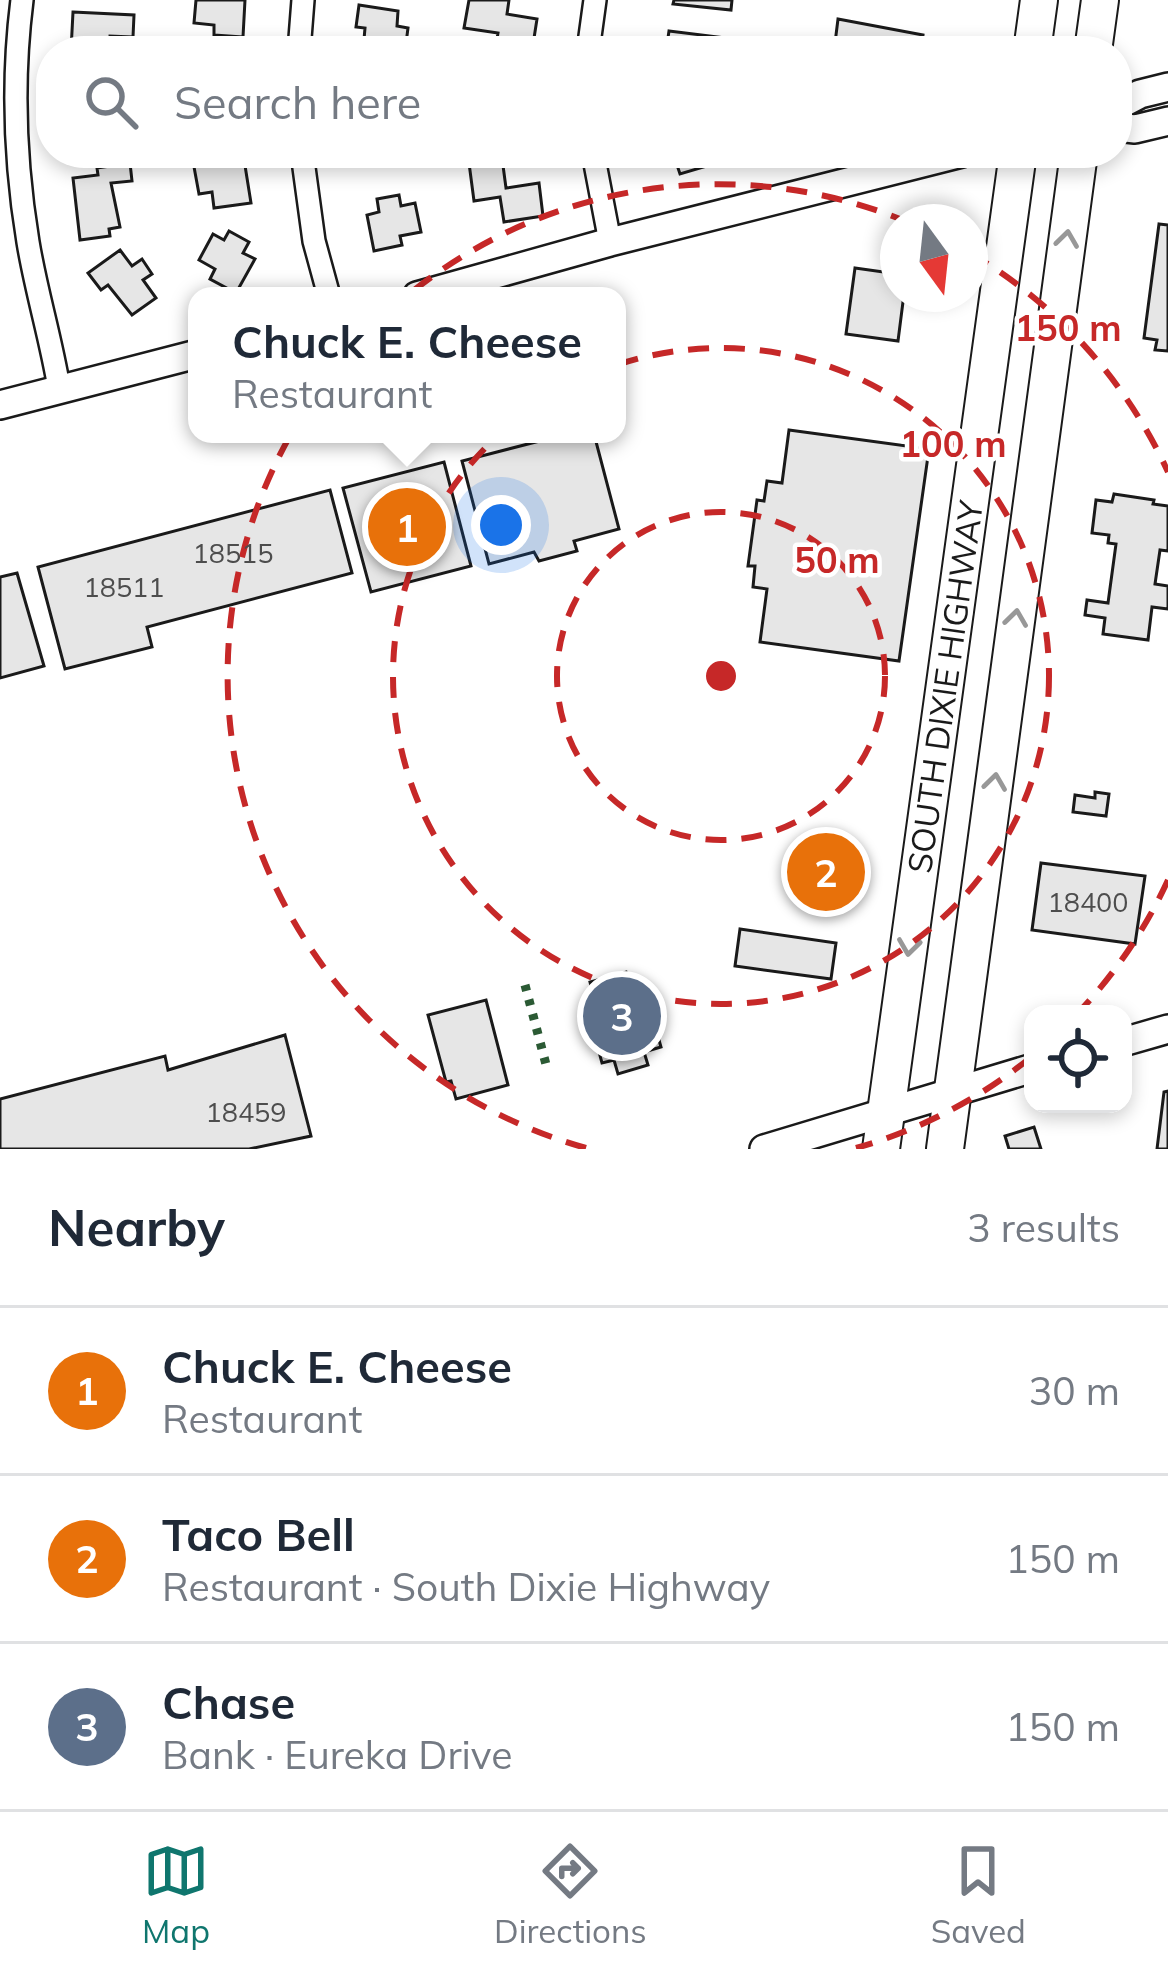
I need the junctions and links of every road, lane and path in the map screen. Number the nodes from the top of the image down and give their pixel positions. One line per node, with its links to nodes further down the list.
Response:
1 (22, 0): 23 (street)
2 (303, 0): 6 (street)
3 (595, 0): 7 (street)
4 (1039, 0): 8 (highway)
5 (1100, 0): 9 (highway)
6 (300, 36)
7 (590, 36)
8 (1034, 36)
9 (1095, 36)
10 (1168, 87): 11 (street)
11 (1132, 100)
12 (1168, 121): 13 (street)
13 (1132, 129)
14 (304, 168): 20 (street)
15 (596, 168): 19 (street)
16 (903, 168): 19 (street)
17 (1016, 168): 25 (highway, SOUTH DIXIE HIGHWAY)
18 (1077, 168): 26 (highway, SOUTH DIXIE HIGHWAY, one-way to 18)
19 (610, 242): 21 (street)
20 (326, 287)
21 (449, 287)
22 (188, 356): 23 (street)
23 (59, 388): 24 (street)
24 (0, 405)
25 (942, 706): 26 (highway); 31 (highway, SOUTH DIXIE HIGHWAY, one-way to 31)
26 (1004, 715): 30 (highway, SOUTH DIXIE HIGHWAY, one-way to 26)
27 (1168, 1030): 28 (street)
28 (1132, 1040)
29 (1024, 1071): 30 (street)
30 (953, 1091): 31 (street); 34 (highway, SOUTH DIXIE HIGHWAY)
31 (887, 1111): 32 (street); 33 (highway, SOUTH DIXIE HIGHWAY)
32 (764, 1149)
33 (881, 1149)
34 (945, 1149)

